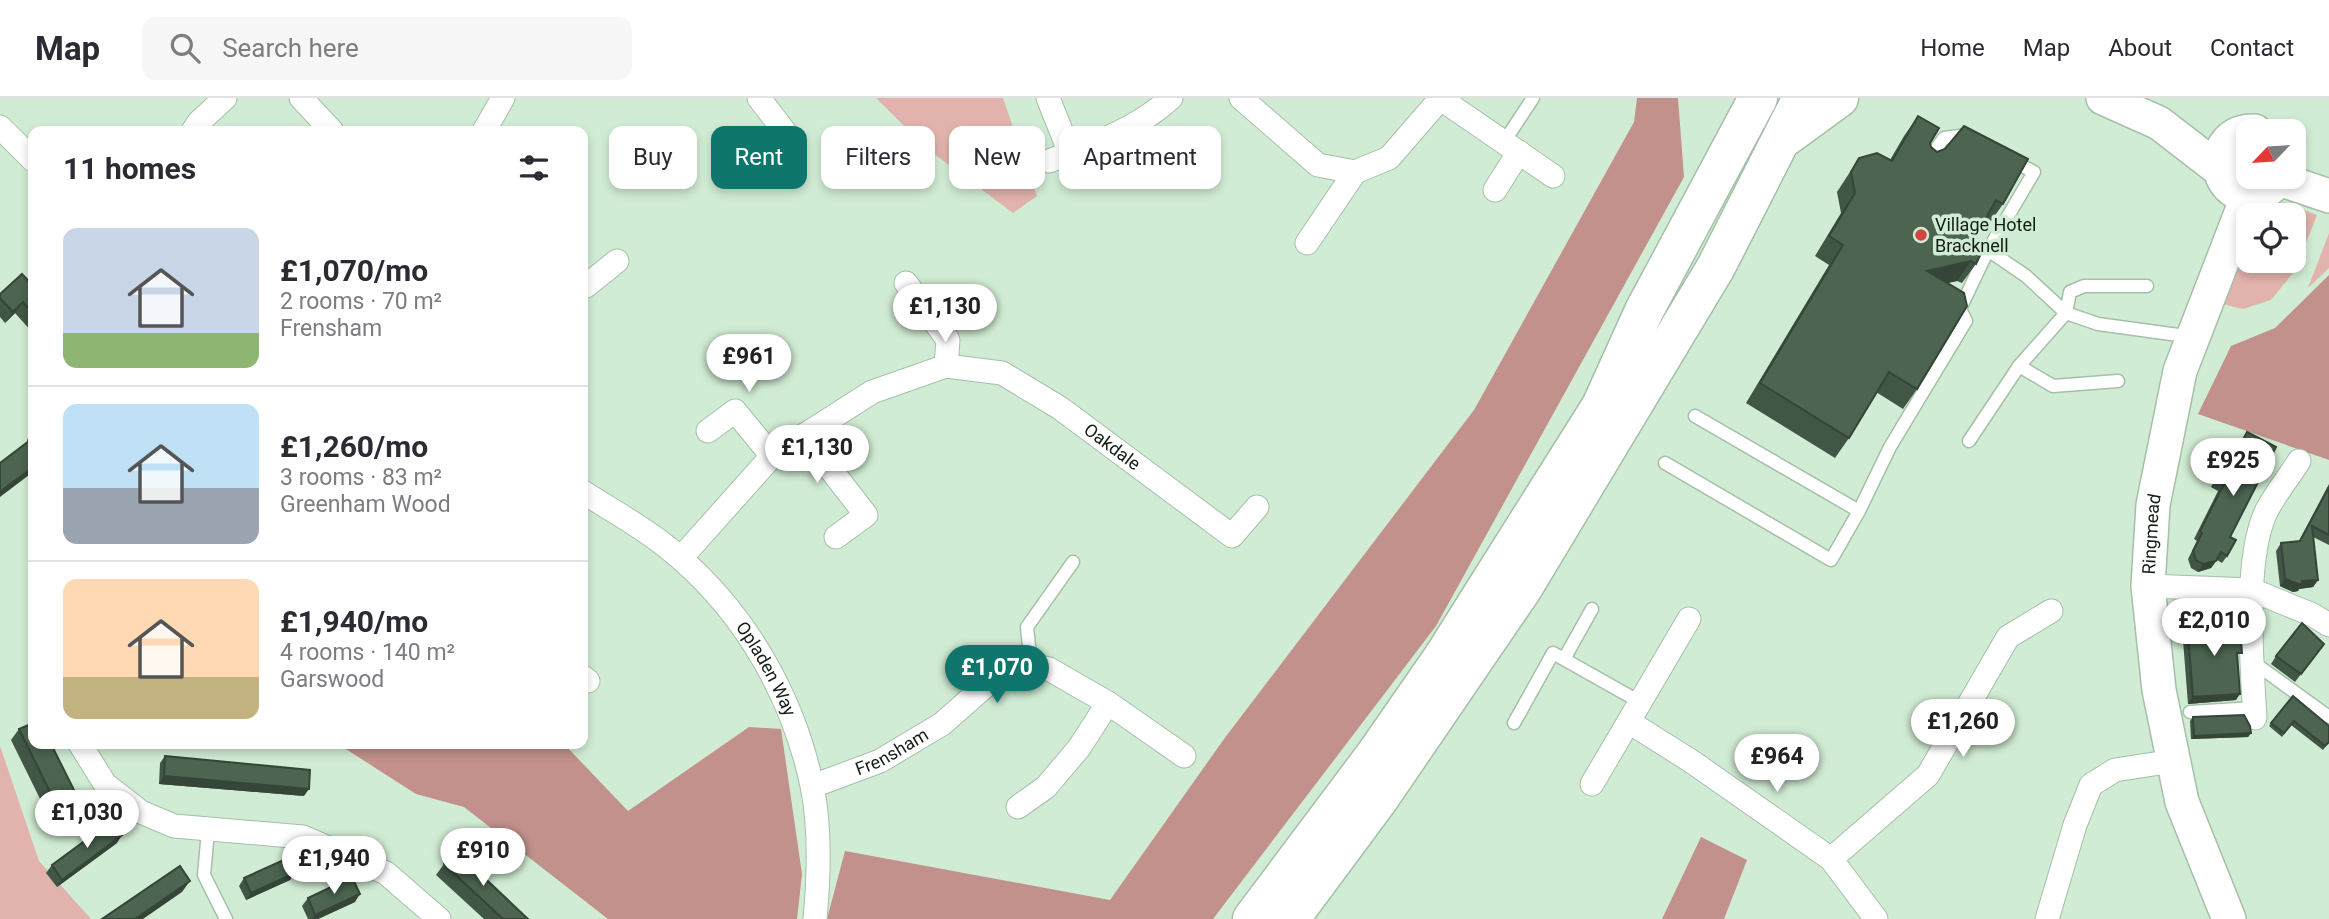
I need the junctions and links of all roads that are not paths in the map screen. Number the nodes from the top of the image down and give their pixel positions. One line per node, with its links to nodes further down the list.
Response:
1 (225, 98): 16 (street)
2 (301, 98): 17 (street)
3 (503, 98): 18 (street)
4 (759, 98): 19 (street)
5 (1048, 98): 6 (street)
6 (1171, 98)
7 (1241, 98): 31 (street)
8 (1441, 98): 25 (street); 31 (street)
9 (1533, 98): 25 (lane)
10 (1729, 98): 28 (highway)
11 (1758, 98): 28 (highway)
12 (1802, 98): 23 (highway)
13 (1839, 98): 23 (highway)
14 (2104, 98): 15 (street)
15 (2159, 123): 21 (street); 30 (street)
16 (196, 126)
17 (327, 126)
18 (487, 126)
19 (780, 126)
20 (0, 127): 27 (street)
21 (2236, 131)
22 (2236, 137): 30 (street)
23 (1783, 140): 89 (highway)
24 (1978, 141): 29 (lane)
25 (1511, 147): 32 (street); 35 (street)
26 (2001, 154): 39 (lane)
27 (28, 155)
28 (1723, 162): 88 (highway)
29 (1925, 163)
30 (2220, 170): 36 (street)
31 (1356, 172): 38 (street)
32 (1553, 176)
33 (2306, 188): 37 (street)
34 (2270, 189): 36 (street)
35 (1495, 190)
36 (2248, 195): 45 (street, Ringmead)
37 (2329, 196)
38 (1307, 243)
39 (1988, 250): 44 (lane); 58 (lane)
40 (617, 261): 42 (street)
41 (906, 283): 46 (street)
42 (588, 284)
43 (2147, 286): 44 (lane)
44 (2066, 313): 45 (lane); 47 (lane)
45 (2193, 337): 62 (street, Ringmead)
46 (946, 366): 51 (street, Oakdale); 57 (street, Oakdale)
47 (2019, 366): 48 (lane); 52 (lane)
48 (2118, 381)
49 (1695, 416): 58 (lane)
50 (708, 431): 53 (street)
51 (804, 435): 53 (street, Oakdale); 59 (street)
52 (1969, 441)
53 (772, 456): 60 (street, Oakdale)
54 (2299, 461): 63 (street)
55 (1665, 463): 58 (lane)
56 (588, 495): 60 (street, Opladen Way)
57 (1257, 507)
58 (1859, 511)
59 (836, 537)
60 (681, 558): 81 (street, Opladen Way)
61 (1073, 562): 70 (lane)
62 (2148, 586): 63 (street); 79 (street, Ringmead)
63 (2252, 590): 67 (street); 69 (street)
64 (1592, 609): 68 (lane)
65 (2051, 611): 84 (street)
66 (1689, 619): 72 (street)
67 (2329, 625)
68 (1564, 659): 72 (lane); 76 (lane)
69 (2253, 662): 74 (street); 75 (lane)
70 (1031, 665): 71 (street); 81 (street, Frensham)
71 (1108, 703): 78 (street); 82 (street)
72 (1635, 712): 80 (street); 84 (street)
73 (2190, 712): 74 (lane)
74 (2255, 713)
75 (2329, 717)
76 (1514, 723)
77 (83, 749): 83 (street)
78 (1184, 756)
79 (2173, 761): 91 (street); 92 (street, Ringmead)
80 (1592, 784)
81 (813, 786): 87 (street, Opladen Way)
82 (1018, 807)
83 (208, 831): 85 (lane); 86 (street)
84 (1831, 859): 90 (street)
85 (226, 919)
86 (439, 919)
87 (815, 919)
88 (1252, 919)
89 (1290, 919)
90 (1876, 919)
91 (2047, 919)
92 (2229, 919)

